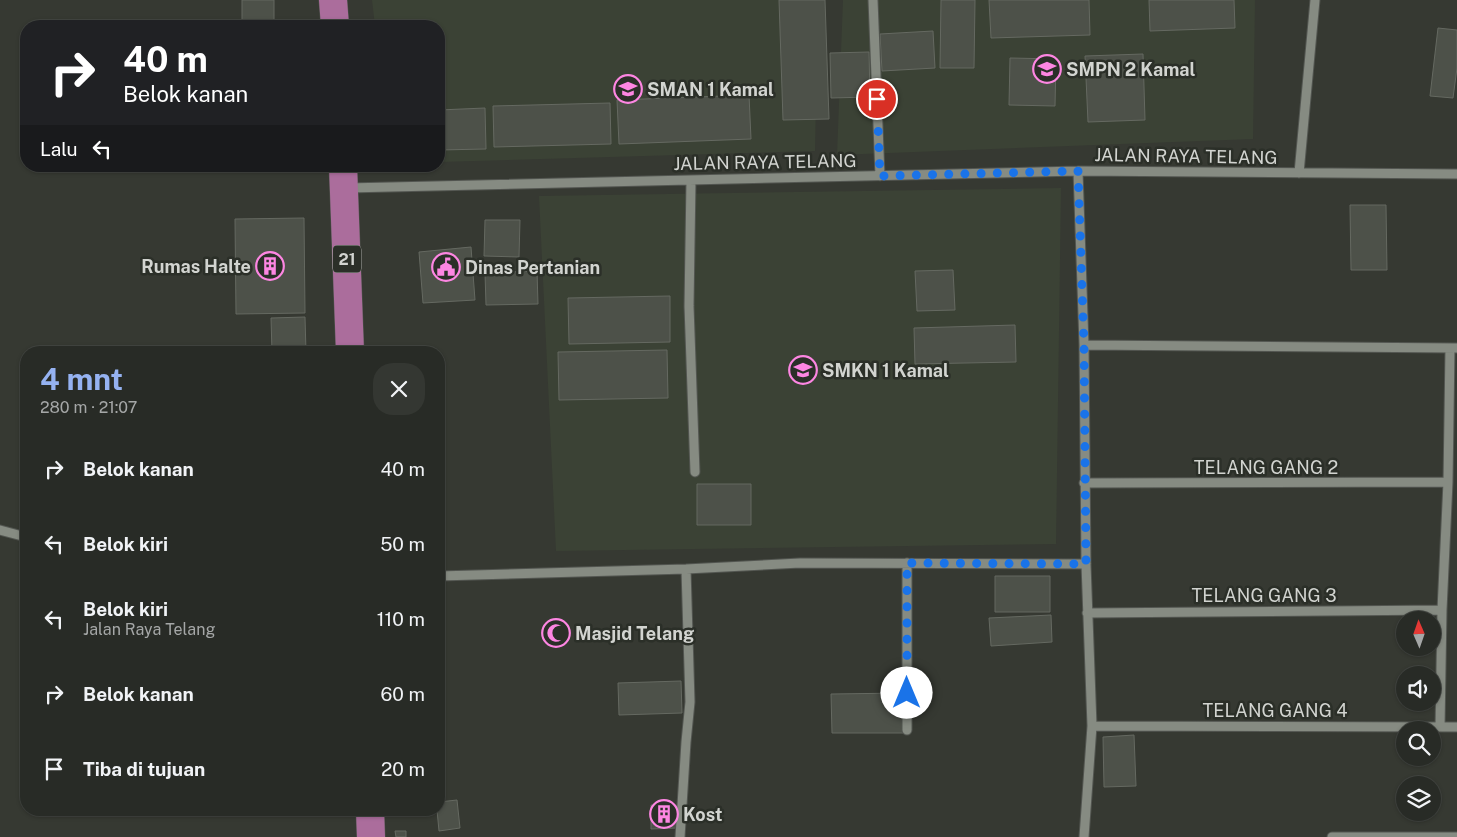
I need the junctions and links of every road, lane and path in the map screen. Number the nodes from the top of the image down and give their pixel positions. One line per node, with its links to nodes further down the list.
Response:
1 (333, 0): 4 (highway)
2 (873, 0): 8 (street)
3 (1315, 0): 6 (street)
4 (335, 20)
5 (1078, 171): 6 (street, JALAN RAYA TELANG); 8 (street, JALAN RAYA TELANG); 11 (street)
6 (1299, 173): 7 (street, JALAN RAYA TELANG)
7 (1457, 174)
8 (880, 176): 10 (street, JALAN RAYA TELANG)
9 (344, 177): 10 (street, JALAN RAYA TELANG); 12 (highway, 21)
10 (691, 181): 14 (street)
11 (1084, 345): 13 (street); 16 (street)
12 (350, 346)
13 (1453, 348): 15 (street)
14 (695, 472)
15 (1448, 482): 16 (street, TELANG GANG 2); 23 (street)
16 (1084, 483): 20 (street)
17 (0, 530): 18 (street)
18 (20, 535)
19 (907, 563): 20 (street); 21 (street); 30 (street)
20 (1086, 564): 24 (street)
21 (686, 569): 22 (street); 33 (street)
22 (445, 576)
23 (1442, 610): 24 (street, TELANG GANG 3); 25 (street)
24 (1087, 613): 26 (street)
25 (1440, 721)
26 (1092, 726): 27 (street, TELANG GANG 4); 34 (street)
27 (1396, 727)
28 (1441, 727): 29 (street, TELANG GANG 4)
29 (1457, 727)
30 (907, 730)
31 (370, 816): 32 (highway)
32 (371, 837)
33 (680, 837)
34 (1084, 837)
35 (1332, 837): 36 (street)
36 (1457, 837)

